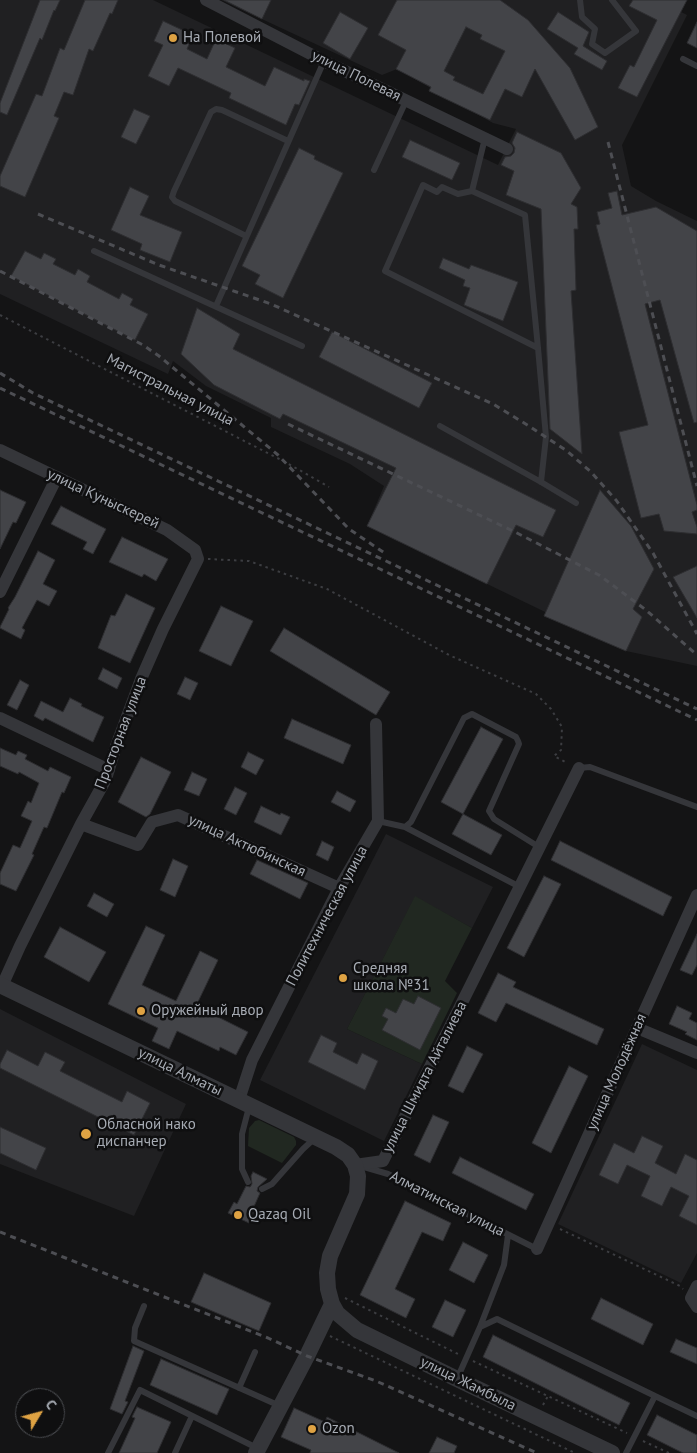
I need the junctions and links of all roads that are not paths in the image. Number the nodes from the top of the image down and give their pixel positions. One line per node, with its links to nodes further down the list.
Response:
1 (206, 0): 5 (street, улица Полевая)
2 (580, 0): 3 (lane)
3 (612, 0)
4 (684, 59): 6 (lane)
5 (324, 61): 7 (street, улица Полевая); 9 (lane)
6 (697, 66)
7 (406, 101): 8 (street, улица Полевая); 11 (lane)
8 (485, 138): 10 (street, улица Полевая); 12 (lane)
9 (288, 141): 13 (lane); 13 (lane)
10 (507, 149)
11 (374, 170)
12 (472, 191): 17 (lane); 17 (lane)
13 (246, 236): 15 (lane)
14 (94, 251): 15 (lane)
15 (216, 306): 16 (lane)
16 (302, 346)
17 (538, 348): 21 (lane)
18 (440, 426): 21 (lane)
19 (0, 450): 20 (street, улица Куныскерей)
20 (57, 477): 23 (street, улица Куныскерей); 24 (street)
21 (541, 482): 22 (lane)
22 (576, 503)
23 (198, 559): 28 (street, Просторная улица)
24 (0, 592)
25 (0, 718): 28 (street)
26 (376, 724): 30 (street)
27 (579, 768): 29 (lane); 33 (street, улица Шмидта Айталиева)
28 (109, 770): 31 (street, Просторная улица)
29 (697, 807)
30 (378, 821): 32 (lane); 35 (street, Политехническая улица)
31 (81, 824): 35 (street, улица Актюбинская); 37 (street, Просторная улица)
32 (405, 827): 33 (lane); 34 (lane)
33 (539, 847): 34 (street, улица Шмидта Айталиева)
34 (520, 887): 42 (street, улица Шмидта Айталиева)
35 (339, 888): 40 (street, Политехническая улица)
36 (697, 895): 38 (street, улица Молодёжная)
37 (1, 986): 40 (street, улица Алматы)
38 (637, 1028): 39 (street); 46 (street, улица Молодёжная)
39 (697, 1053)
40 (244, 1103): 41 (street, улица Алматы); 43 (lane)
41 (316, 1138): 42 (street, улица Алматы); 44 (lane)
42 (355, 1165): 45 (lane, Алматинская улица); 48 (street)
43 (248, 1182)
44 (262, 1189)
45 (508, 1235): 46 (lane, Алматинская улица); 51 (lane)
46 (537, 1249)
47 (697, 1286): 49 (street)
48 (330, 1297): 53 (street, улица Жамбыла); 56 (street)
49 (694, 1302)
50 (144, 1306): 54 (lane)
51 (480, 1327): 53 (lane); 55 (lane)
52 (255, 1352): 54 (lane)
53 (457, 1379): 62 (street, улица Жамбыла)
54 (239, 1388): 56 (lane)
55 (656, 1396): 58 (lane); 63 (lane)
56 (280, 1406): 59 (street)
57 (192, 1416): 59 (lane); 60 (lane); 61 (lane)
58 (697, 1416)
59 (257, 1451)
60 (108, 1453)
61 (175, 1453)
62 (612, 1453)
63 (626, 1453)

